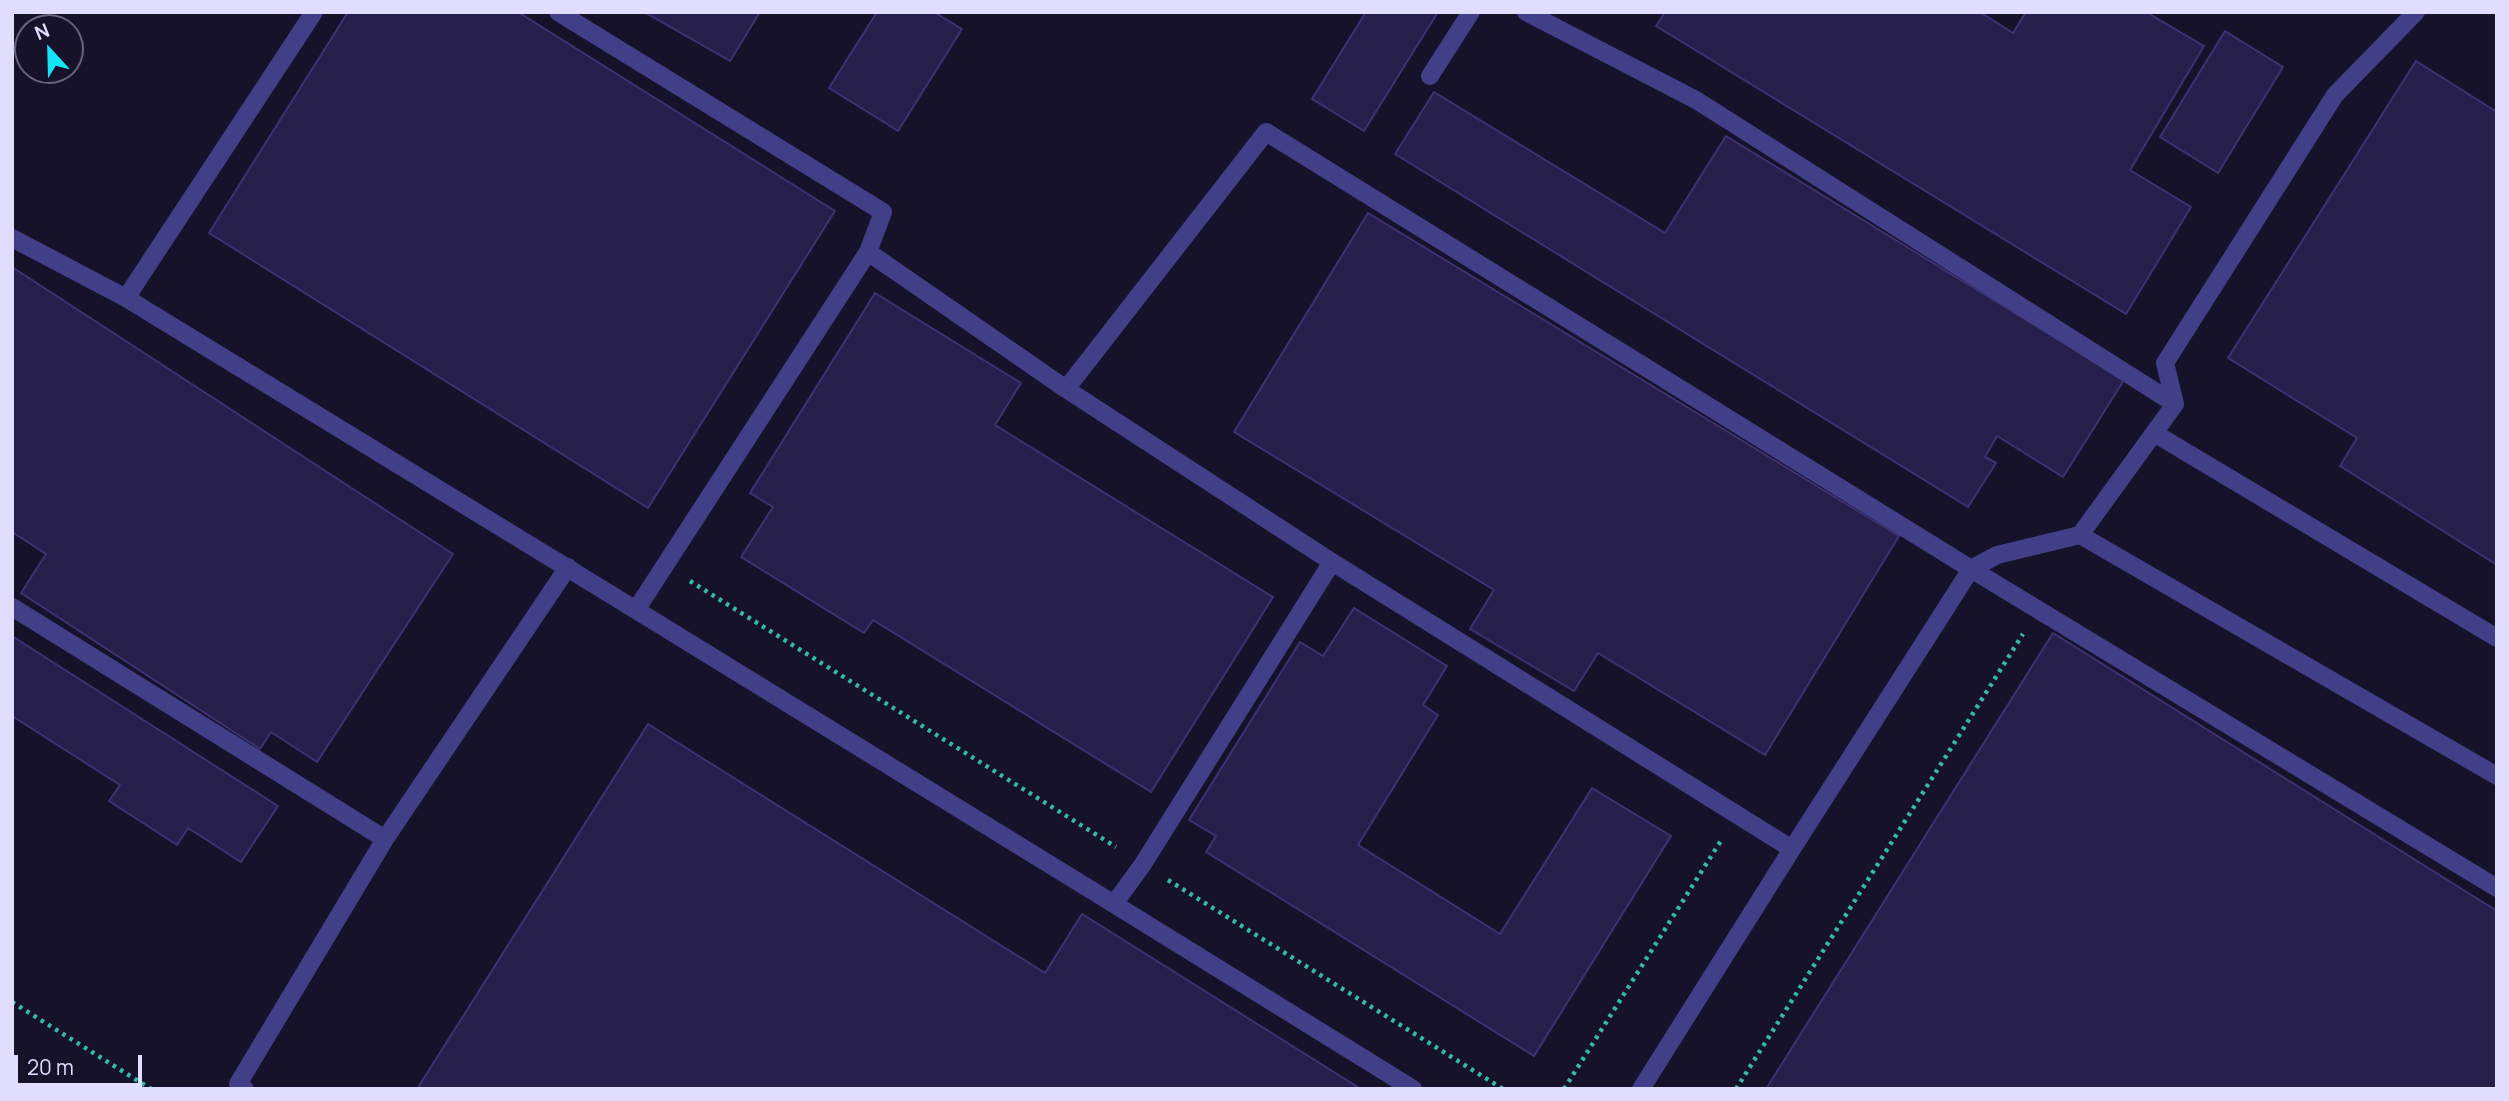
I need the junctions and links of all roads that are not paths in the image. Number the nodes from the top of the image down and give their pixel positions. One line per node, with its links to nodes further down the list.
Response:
1 (314, 12): 9 (lane)
2 (558, 12): 8 (lane)
3 (1471, 12): 6 (lane)
4 (1526, 12): 11 (lane)
5 (2416, 12): 11 (lane)
6 (1430, 76)
7 (12, 238): 9 (lane)
8 (868, 253): 10 (lane); 18 (lane)
9 (126, 298): 15 (lane)
10 (1066, 389): 14 (lane); 16 (lane)
11 (2175, 404): 12 (lane)
12 (2154, 433): 13 (lane); 19 (lane)
13 (2080, 536): 16 (lane); 20 (lane)
14 (1332, 562): 22 (lane); 24 (lane)
15 (568, 567): 18 (lane); 21 (lane)
16 (1971, 569): 22 (lane); 23 (lane)
17 (12, 607): 21 (lane)
18 (636, 610): 24 (lane)
19 (2497, 638)
20 (2497, 776)
21 (385, 839): 25 (lane)
22 (1792, 849): 27 (lane)
23 (2497, 888)
24 (1114, 904): 26 (lane)
25 (245, 1089)
26 (1413, 1089)
27 (1641, 1089)

